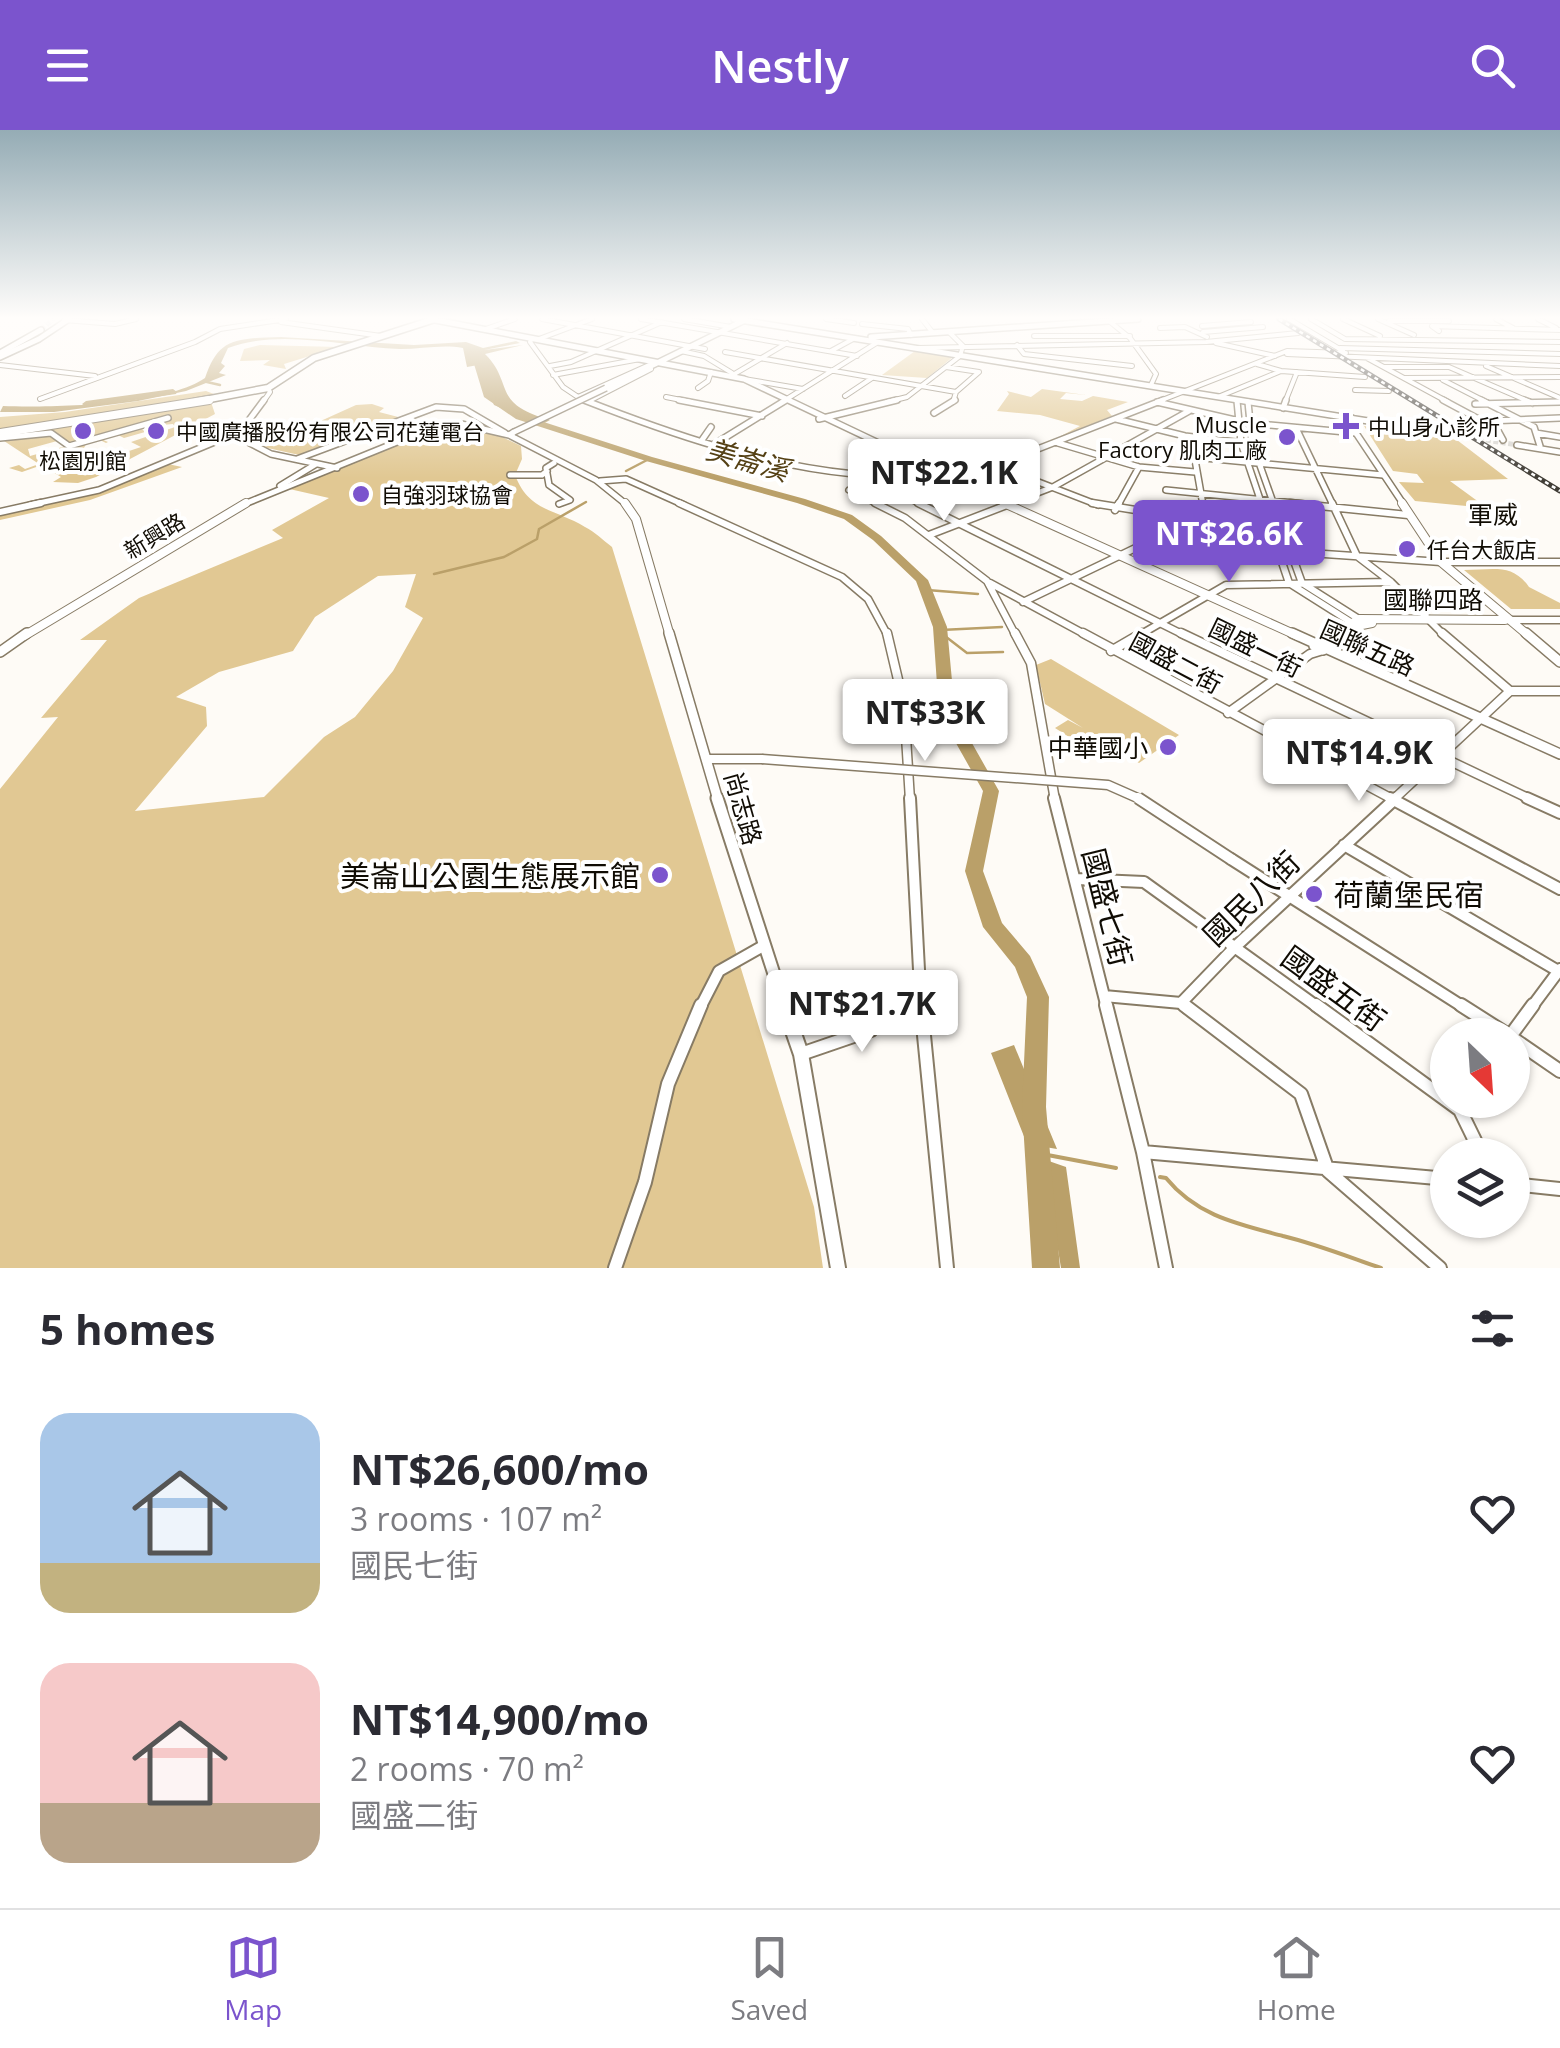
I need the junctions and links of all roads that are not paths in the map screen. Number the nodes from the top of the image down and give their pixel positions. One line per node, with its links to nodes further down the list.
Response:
1 (64, 372): 29 (street)
2 (110, 372): 29 (street)
3 (292, 372): 43 (main road)
4 (552, 372): 28 (street)
5 (569, 372): 28 (street)
6 (635, 372): 51 (street)
7 (638, 372): 89 (street, bridge)
8 (641, 372): 57 (street)
9 (711, 372): 44 (street)
10 (712, 372): 27 (street, 國聯五路)
11 (729, 372): 27 (street)
12 (735, 372): 27 (street)
13 (832, 372): 45 (street)
14 (840, 372): 33 (street)
15 (940, 372): 41 (street)
16 (979, 372): 47 (street)
17 (1070, 372): 40 (street)
18 (1155, 372): 40 (street)
19 (1237, 372): 38 (street)
20 (1244, 372): 30 (street)
21 (1278, 372): 30 (street)
22 (1297, 372): 65 (street)
23 (1298, 372): 31 (street)
24 (1391, 372): 34 (street)
25 (1461, 372): 32 (street)
26 (1499, 372): 36 (street)
27 (732, 374): 37 (street, 國聯五路)
28 (553, 375): 51 (street)
29 (99, 376): 54 (street)
30 (1264, 377): 42 (street)
31 (1364, 377)
32 (1472, 377): 35 (street); 36 (street); 61 (street)
33 (872, 378): 41 (street); 50 (street)
34 (1401, 378): 35 (street); 78 (street)
35 (1439, 378): 63 (street)
36 (1512, 378): 39 (street); 55 (street)
37 (744, 379): 45 (street); 58 (street, 國聯五路)
38 (1220, 379): 42 (street); 48 (street)
39 (1560, 379)
40 (1150, 385): 48 (street)
41 (922, 386): 47 (street); 74 (street)
42 (1242, 386): 52 (street)
43 (268, 388): 86 (street); 91 (main road)
44 (698, 388)
45 (802, 390): 58 (street)
46 (1356, 390): 49 (street)
47 (956, 392): 67 (street)
48 (1186, 392): 52 (street); 59 (street)
49 (1389, 392)
50 (845, 396)
51 (578, 397): 57 (street)
52 (1218, 397): 56 (street)
53 (666, 398): 69 (street)
54 (40, 399)
55 (1560, 400): 61 (street)
56 (1238, 401): 60 (street); 77 (street)
57 (589, 402): 94 (street)
58 (784, 402): 69 (street); 74 (street, 國聯五路)
59 (1157, 402): 66 (street); 75 (street)
60 (1248, 402): 65 (street); 79 (street)
61 (1532, 403): 63 (street)
62 (1476, 404): 63 (street)
63 (1492, 404): 76 (street)
64 (442, 408): 68 (street); 80 (street); 89 (street)
65 (1283, 408): 71 (street)
66 (1189, 411): 77 (street); 85 (street)
67 (934, 413)
68 (434, 415)
69 (762, 416): 99 (street)
70 (168, 418): 91 (street)
71 (1352, 418): 87 (street); 90 (street)
72 (1541, 418): 73 (street); 76 (street); 81 (street)
73 (1560, 418)
74 (819, 419): 117 (street, 國聯五路)
75 (1116, 419): 85 (street); 96 (street)
76 (1520, 419): 78 (street); 88 (street)
77 (1238, 421): 79 (street); 97 (street)
78 (1481, 421): 95 (street)
79 (1248, 424): 83 (street); 98 (street)
80 (390, 425): 84 (street); 105 (street)
81 (1560, 427)
82 (711, 428): 94 (street)
83 (1296, 428): 87 (street); 113 (street)
84 (426, 430): 89 (street, 新興路); 112 (street, 新興路)
85 (1160, 430): 92 (street); 104 (street)
86 (242, 431): 105 (street); 131 (street)
87 (1356, 433): 118 (street)
88 (1536, 433): 93 (street); 101 (street)
89 (509, 434): 107 (street, 尚志路)
90 (1449, 434)
91 (0, 435)
92 (1191, 437): 97 (street); 103 (street)
93 (1560, 437)
94 (702, 440): 99 (street)
95 (1503, 440)
96 (1058, 443): 104 (street); 110 (street)
97 (1241, 443): 98 (street); 106 (street)
98 (1252, 443): 108 (street)
99 (713, 444): 117 (street)
100 (1517, 445): 102 (street)
101 (1540, 446)
102 (1560, 452)
103 (1194, 457): 106 (street); 114 (street)
104 (1107, 458): 111 (street); 122 (street)
105 (298, 459): 109 (street)
106 (1248, 462): 108 (street); 125 (street)
107 (554, 463): 115 (street); 119 (street, 尚志路)
108 (1259, 463): 113 (street); 126 (street)
109 (316, 464): 112 (street); 120 (street)
110 (996, 465): 117 (street); 122 (street)
111 (1139, 467): 114 (street); 130 (street)
112 (337, 468): 120 (street, 新興路)
113 (1313, 468): 118 (street); 129 (street)
114 (1195, 472): 124 (street)
115 (548, 473): 116 (street); 127 (street)
116 (510, 475)
117 (942, 475): 121 (street); 128 (street, 國聯五路)
118 (1382, 475): 132 (street)
119 (600, 481): 166 (street, 尚志路); 192 (street)
120 (280, 486): 157 (street, 新興路)
121 (884, 486): 134 (street, 國盛一街); 135 (street)
122 (1053, 487): 128 (street); 130 (street)
123 (1166, 490): 124 (street)
124 (1199, 493): 125 (street); 133 (street)
125 (1262, 500): 126 (street); 137 (street)
126 (1274, 501): 129 (street); 138 (street)
127 (559, 504)
128 (1007, 505): 134 (street); 139 (street, 國聯五路)
129 (1332, 507): 132 (street); 140 (street)
130 (1115, 510): 133 (street)
131 (0, 512)
132 (1408, 515): 141 (street)
133 (1204, 521): 136 (street)
134 (959, 523): 135 (street); 143 (street, 國盛一街)
135 (929, 535): 144 (street, 國盛七街)
136 (1210, 545): 137 (street); 139 (street)
137 (1278, 550): 138 (street); 146 (street)
138 (1290, 551): 140 (street); 147 (street)
139 (1119, 556): 143 (street); 148 (street, 國聯五路)
140 (1357, 556): 141 (street); 145 (street)
141 (1440, 562): 142 (street); 151 (street)
142 (1560, 562)
143 (1072, 579): 149 (street); 153 (street, 國盛一街)
144 (987, 580): 149 (street, 國盛二街); 170 (street, 國盛七街)
145 (1392, 582): 147 (street); 150 (street)
146 (1290, 583): 147 (street); 148 (street); 154 (street)
147 (1302, 583): 154 (street)
148 (1206, 596): 153 (street); 156 (street, 國聯五路)
149 (1023, 602): 155 (street, 國盛二街)
150 (1429, 620): 151 (street, 國聯四路); 154 (street, 國聯四路); 161 (street)
151 (1508, 620): 152 (street, 國聯四路); 158 (street)
152 (1560, 620)
153 (1160, 622): 155 (street); 159 (street, 國盛一街)
154 (1358, 623): 156 (street, 國聯四路)
155 (1112, 650): 162 (street, 國盛二街)
156 (1316, 650): 159 (street, 國聯四路); 163 (street, 國聯五路)
157 (0, 652)
158 (1560, 662)
159 (1275, 680): 162 (street, 國聯四路); 165 (street, 國盛一街)
160 (1560, 690): 161 (street)
161 (1510, 692): 163 (street, 國民八街)
162 (1228, 712): 167 (street, 國盛二街)
163 (1481, 718): 164 (street, 國聯五路); 165 (street, 國民八街)
164 (1560, 754)
165 (1441, 757): 167 (street, 國民八街); 168 (street, 國盛一街)
166 (708, 759): 172 (street, bridge); 173 (street, 尚志路)
167 (1390, 800): 169 (street, 國民八街); 171 (street, 國盛二街)
168 (1560, 812)
169 (1344, 845): 172 (street, 國民八街); 175 (street)
170 (1076, 879): 174 (street, 國盛五街); 176 (street, 國盛七街)
171 (1560, 890)
172 (1289, 896): 174 (street, 國民八街); 179 (street)
173 (763, 946): 182 (street, 尚志路); 190 (street)
174 (1235, 946): 177 (street, 國民八街); 184 (street, 國盛五街)
175 (1560, 971): 180 (street)
176 (1104, 996): 177 (street); 185 (street, 國盛七街)
177 (1181, 1002): 186 (street)
178 (877, 1009): 182 (street)
179 (1482, 1018)
180 (1525, 1018)
181 (1530, 1050): 183 (street)
182 (801, 1054): 191 (street, 尚志路)
183 (1560, 1071)
184 (1430, 1081)
185 (1143, 1152): 186 (street); 193 (street, 國盛七街)
186 (1328, 1171): 187 (street); 194 (street)
187 (1430, 1178)
188 (1530, 1186): 189 (street)
189 (1560, 1189)
190 (616, 1268)
191 (838, 1268)
192 (947, 1268)
193 (1166, 1268)
194 (1440, 1268)

